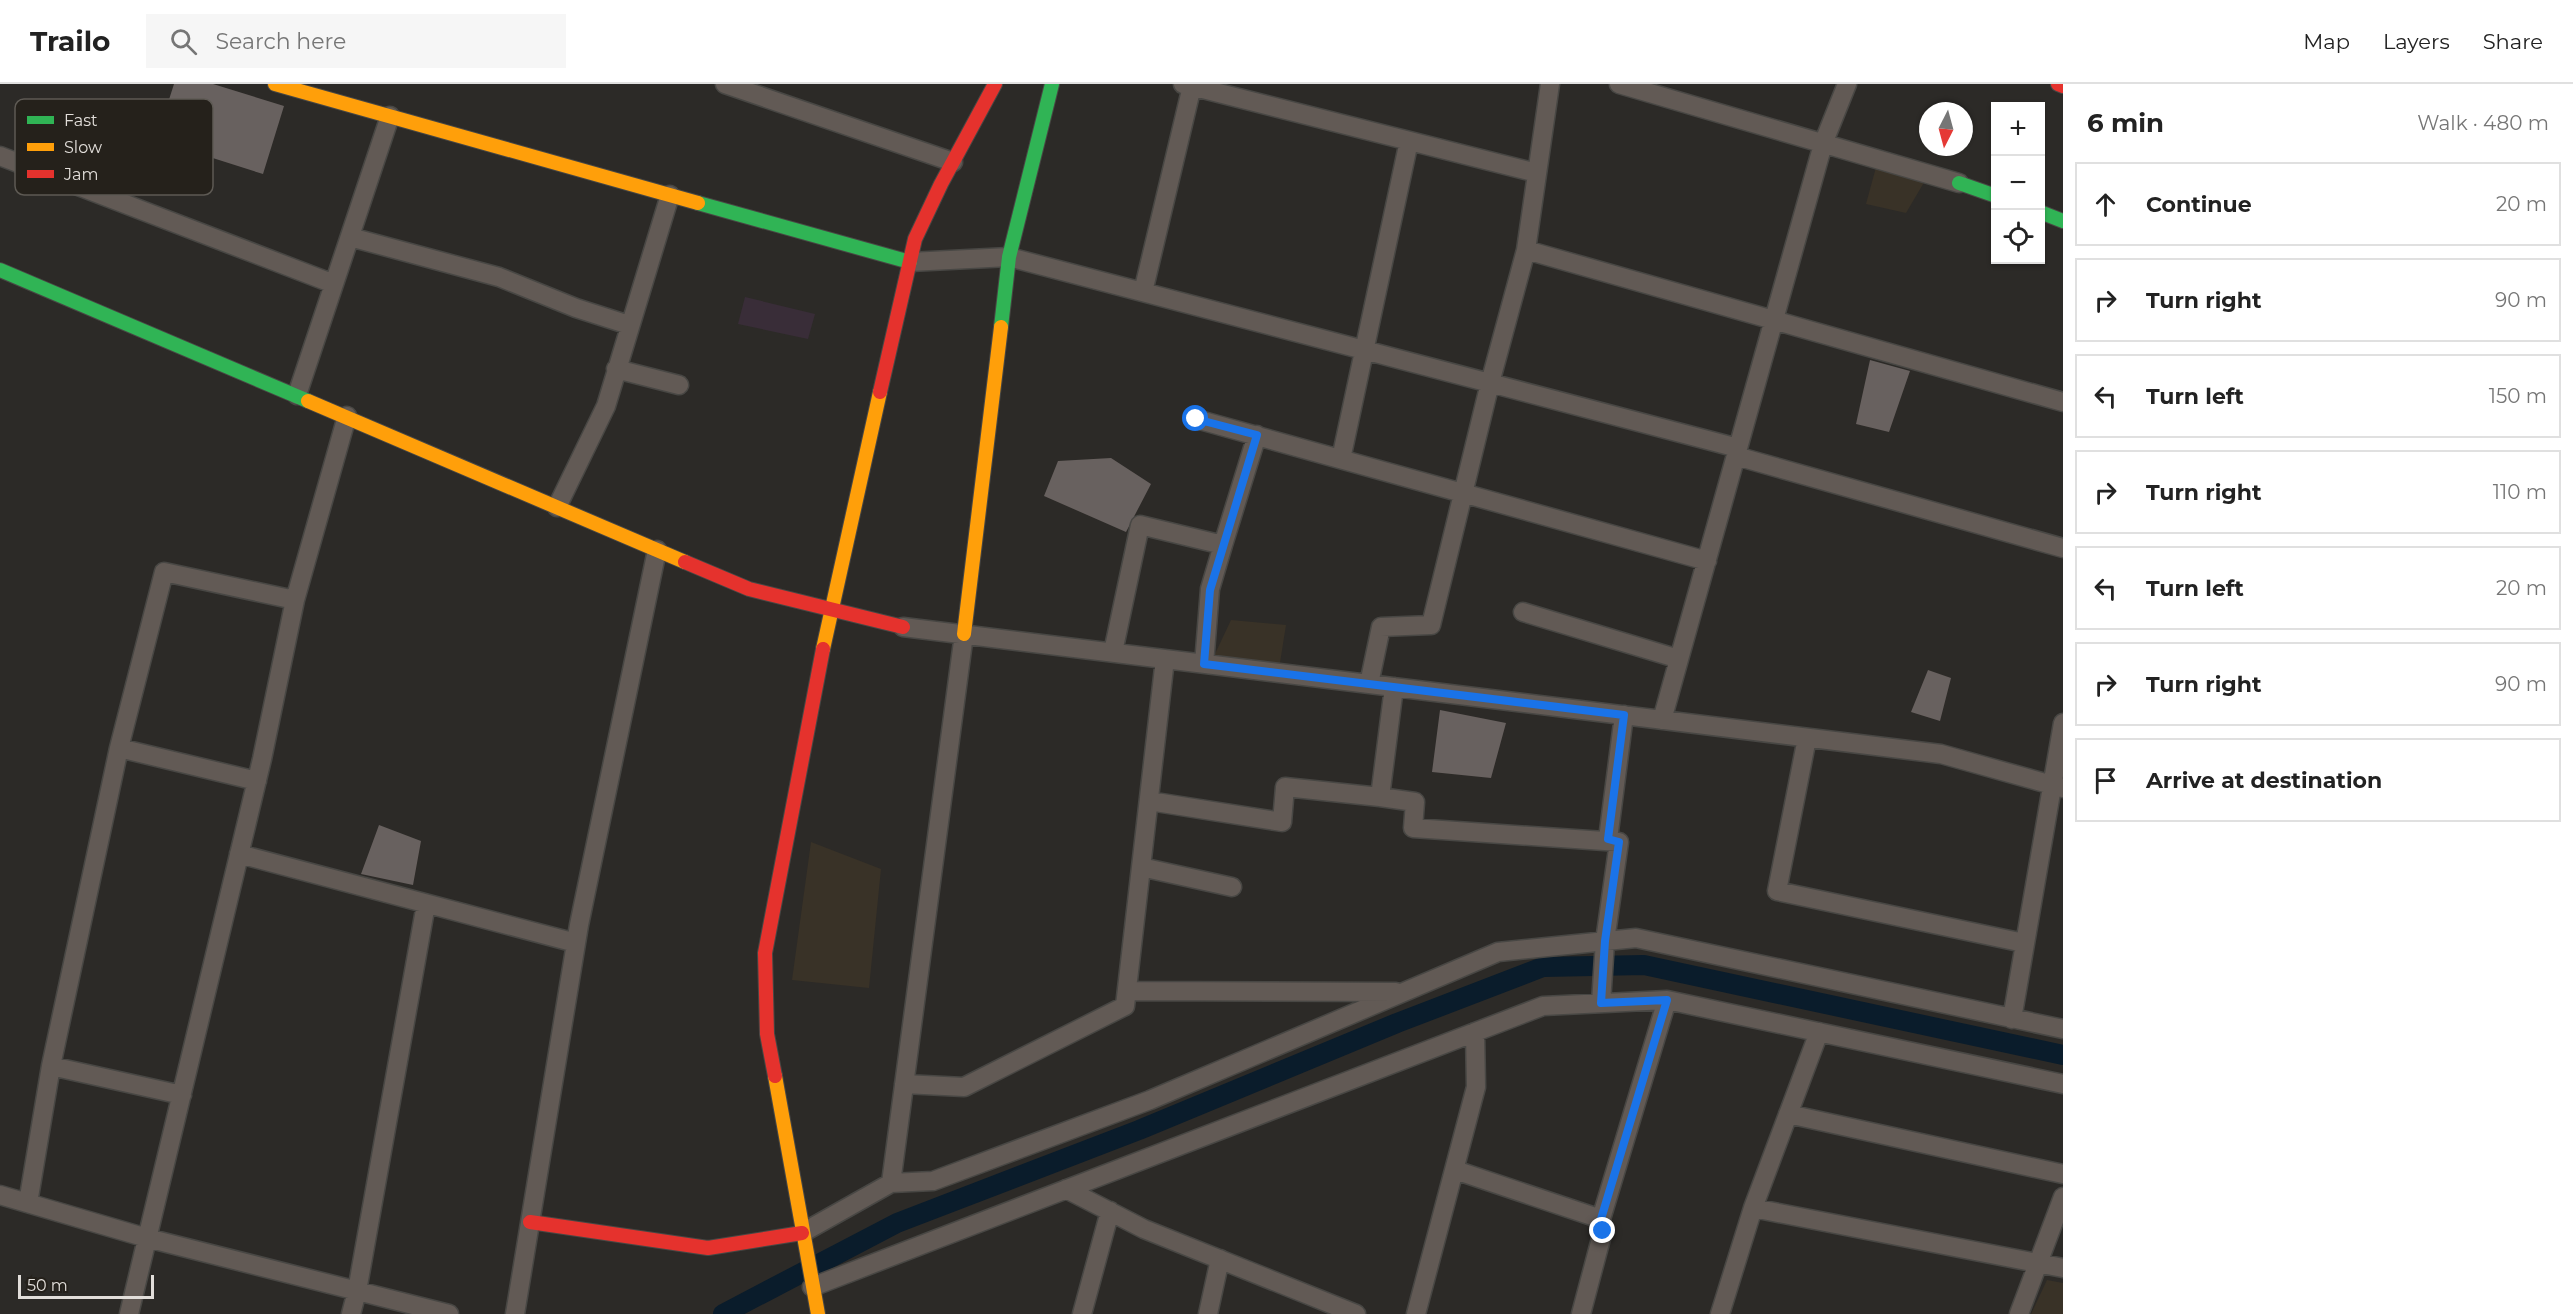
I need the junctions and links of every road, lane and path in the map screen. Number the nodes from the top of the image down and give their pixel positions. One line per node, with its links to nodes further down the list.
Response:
1 (275, 84): 11 (street)
2 (725, 84): 16 (street)
3 (996, 84): 16 (street)
4 (1052, 84): 26 (street)
5 (1550, 84): 17 (street)
6 (1619, 84): 13 (street)
7 (1847, 84): 13 (street)
8 (2058, 84): 10 (street)
9 (1188, 85): 12 (street); 30 (street)
10 (2063, 86)
11 (390, 116): 20 (street); 24 (street)
12 (1409, 141): 17 (street); 33 (street)
13 (1823, 144): 18 (street); 31 (street)
14 (0, 156): 15 (street)
15 (15, 162)
16 (953, 162): 27 (street)
17 (1538, 173): 25 (street)
18 (1959, 183): 21 (street)
19 (102, 195): 29 (street)
20 (670, 195): 27 (street); 32 (street)
21 (1991, 195)
22 (2045, 214): 23 (street)
23 (2063, 221)
24 (350, 237): 29 (street); 32 (street)
25 (1527, 250): 31 (street); 35 (street)
26 (1009, 257): 27 (street); 30 (street); 54 (street)
27 (910, 262): 51 (street)
28 (0, 270): 37 (street)
29 (334, 284): 37 (street)
30 (1143, 292): 33 (street)
31 (1773, 321): 38 (street); 42 (street)
32 (629, 325): 34 (street)
33 (1365, 350): 35 (street); 43 (street)
34 (616, 369): 36 (street); 45 (street)
35 (1490, 382): 42 (street); 44 (street)
36 (679, 385)
37 (297, 395): 39 (street)
38 (2063, 402)
39 (347, 416): 45 (street); 50 (street)
40 (1196, 419): 41 (street)
41 (1257, 435): 43 (street); 46 (street)
42 (1737, 452): 47 (street); 49 (street)
43 (1341, 459): 44 (street)
44 (1463, 493): 49 (street); 59 (street)
45 (557, 507): 48 (street)
46 (1223, 545): 55 (street); 58 (street)
47 (2063, 548)
48 (657, 550): 51 (street); 76 (street)
49 (1707, 561): 57 (street)
50 (295, 600): 65 (street); 66 (street)
51 (831, 610): 53 (street); 102 (street)
52 (1523, 612): 57 (street)
53 (903, 627): 54 (street)
54 (964, 634): 55 (street); 87 (street)
55 (1113, 652): 56 (street)
56 (1165, 659): 58 (street); 69 (street)
57 (1679, 659): 62 (street)
58 (1204, 664): 59 (street)
59 (1369, 684): 60 (street)
60 (1394, 687): 61 (street); 68 (street)
61 (1624, 715): 62 (street); 70 (street)
62 (1662, 720): 64 (street)
63 (2063, 723): 67 (street)
64 (1808, 738): 67 (street); 77 (street)
65 (119, 748): 66 (street); 86 (street)
66 (256, 781): 71 (street)
67 (2057, 787): 77 (street)
68 (1380, 796): 69 (street); 70 (street)
69 (1149, 801): 72 (street)
70 (1608, 839): 75 (street)
71 (239, 854): 74 (street); 89 (street)
72 (1141, 867): 73 (street); 78 (street)
73 (1232, 887)
74 (426, 904): 76 (street); 108 (street)
75 (1605, 941): 79 (street); 81 (street); 82 (street)
76 (576, 943): 101 (street)
77 (2025, 943): 82 (street)
78 (1127, 991): 79 (street); 87 (street)
79 (1404, 992): 93 (street)
80 (1667, 1000): 81 (street); 85 (street); 100 (street)
81 (1601, 1003): 84 (street)
82 (2012, 1019): 83 (street)
83 (2063, 1029)
84 (1474, 1032): 91 (street); 94 (street)
85 (1819, 1032): 88 (street); 90 (street)
86 (51, 1066): 89 (street); 97 (street)
87 (904, 1084): 93 (street)
88 (2063, 1084)
89 (182, 1095): 103 (street)
90 (1788, 1114): 92 (street); 98 (street)
91 (1455, 1170): 100 (street); 117 (street)
92 (2063, 1174)
93 (891, 1183): 102 (street)
94 (1066, 1189): 99 (street); 107 (street)
95 (0, 1195): 97 (street)
96 (2063, 1197): 105 (street)
97 (28, 1203): 103 (street)
98 (1753, 1208): 105 (street); 119 (street)
99 (1110, 1211): 104 (street); 114 (street)
100 (1601, 1219): 118 (street)
101 (530, 1222): 102 (street); 112 (street)
102 (802, 1233): 107 (street)
103 (147, 1238): 108 (street); 109 (street)
104 (1220, 1259): 115 (street); 116 (street)
105 (2039, 1263): 106 (street); 120 (street)
106 (2063, 1268)
107 (812, 1287): 113 (street)
108 (357, 1291): 110 (street); 111 (street)
109 (129, 1314)
110 (351, 1314)
111 (449, 1314)
112 (515, 1314)
113 (818, 1314)
114 (1082, 1314)
115 (1208, 1314)
116 (1356, 1314)
117 (1416, 1314)
118 (1581, 1314)
119 (1720, 1314)
120 (2019, 1314)

